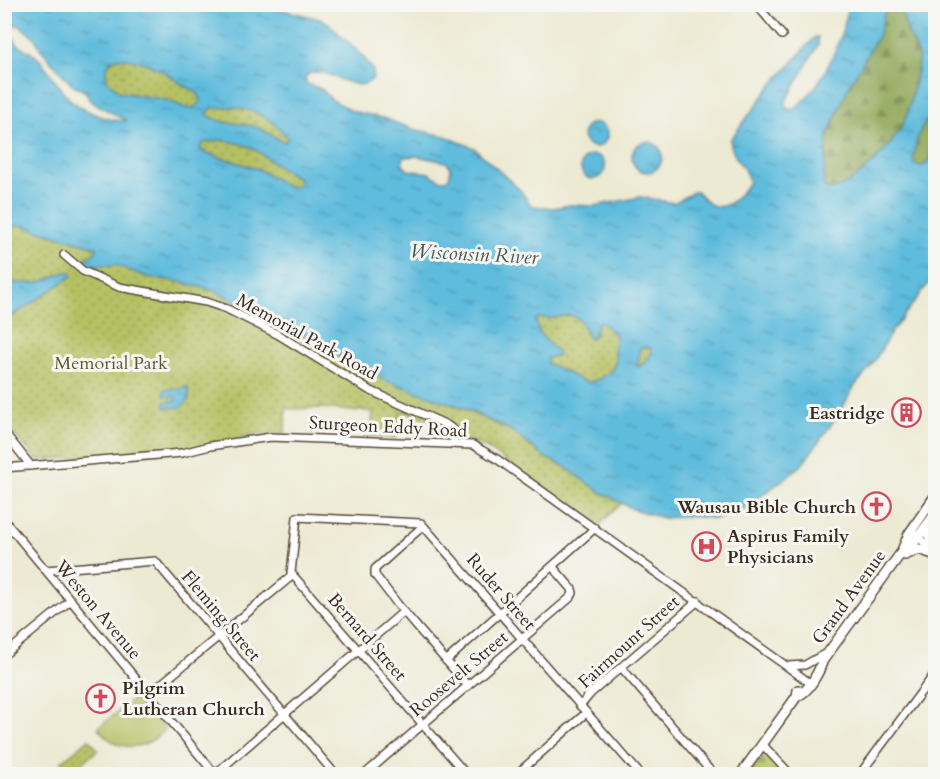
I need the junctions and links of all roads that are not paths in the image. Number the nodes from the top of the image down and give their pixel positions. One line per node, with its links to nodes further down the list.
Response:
1 (756, 4): 2 (street)
2 (782, 35)
3 (64, 255): 5 (street, Memorial Park Road)
4 (4, 432): 6 (street)
5 (454, 443): 6 (street, Sturgeon Eddy Road); 12 (street, Sturgeon Eddy Road)
6 (31, 466): 7 (street, Sturgeon Eddy Road)
7 (4, 468)
8 (936, 495): 13 (main road, Grand Avenue)
9 (933, 517): 13 (main road, Grand Avenue); 14 (main road)
10 (4, 520): 17 (street, Weston Avenue)
11 (423, 526): 18 (street); 21 (street); 22 (street, Ruder Street)
12 (595, 528): 16 (street); 20 (street, Sturgeon Eddy Road)
13 (915, 533): 14 (street); 15 (main road, Grand Avenue)
14 (936, 555): 15 (main road)
15 (899, 556): 25 (main road, Grand Avenue)
16 (553, 567): 22 (street); 24 (street, Roosevelt Street)
17 (46, 570): 19 (street, Weston Avenue); 23 (street, Fleming Street)
18 (293, 575): 23 (street); 26 (street, Bernard Street)
19 (70, 600): 27 (street); 34 (street, Weston Avenue)
20 (698, 601): 29 (street, Sturgeon Eddy Road); 30 (street, Fairmount Street)
21 (403, 612): 26 (street); 28 (street)
22 (500, 613): 24 (street, Ruder Street); 28 (street)
23 (219, 637): 34 (street); 37 (street, Fleming Street)
24 (523, 639): 33 (street, Roosevelt Street); 35 (street, Ruder Street)
25 (833, 646): 29 (street); 32 (main road, Grand Avenue)
26 (359, 650): 37 (street); 38 (street, Bernard Street)
27 (4, 655)
28 (446, 661): 33 (street)
29 (787, 666): 32 (street, Sturgeon Eddy Road)
30 (621, 667): 35 (street, Fairmount Street); 46 (street)
31 (936, 672): 49 (street)
32 (808, 681): 39 (main road, Grand Avenue)
33 (468, 686): 38 (street, Roosevelt Street)
34 (149, 694): 40 (street, Weston Avenue)
35 (580, 705): 36 (street, Ruder Street)
36 (586, 713): 44 (street, Fairmount Street); 45 (street, Ruder Street)
37 (284, 716): 40 (street); 41 (street, Fleming Street)
38 (423, 725): 42 (street, Roosevelt Street); 43 (street, Bernard Street)
39 (762, 744): 47 (main road, Grand Avenue); 48 (street)
40 (215, 774)
41 (335, 774)
42 (365, 774)
43 (466, 774)
44 (517, 774)
45 (640, 774)
46 (713, 774)
47 (741, 774)
48 (790, 774)
49 (860, 774)

